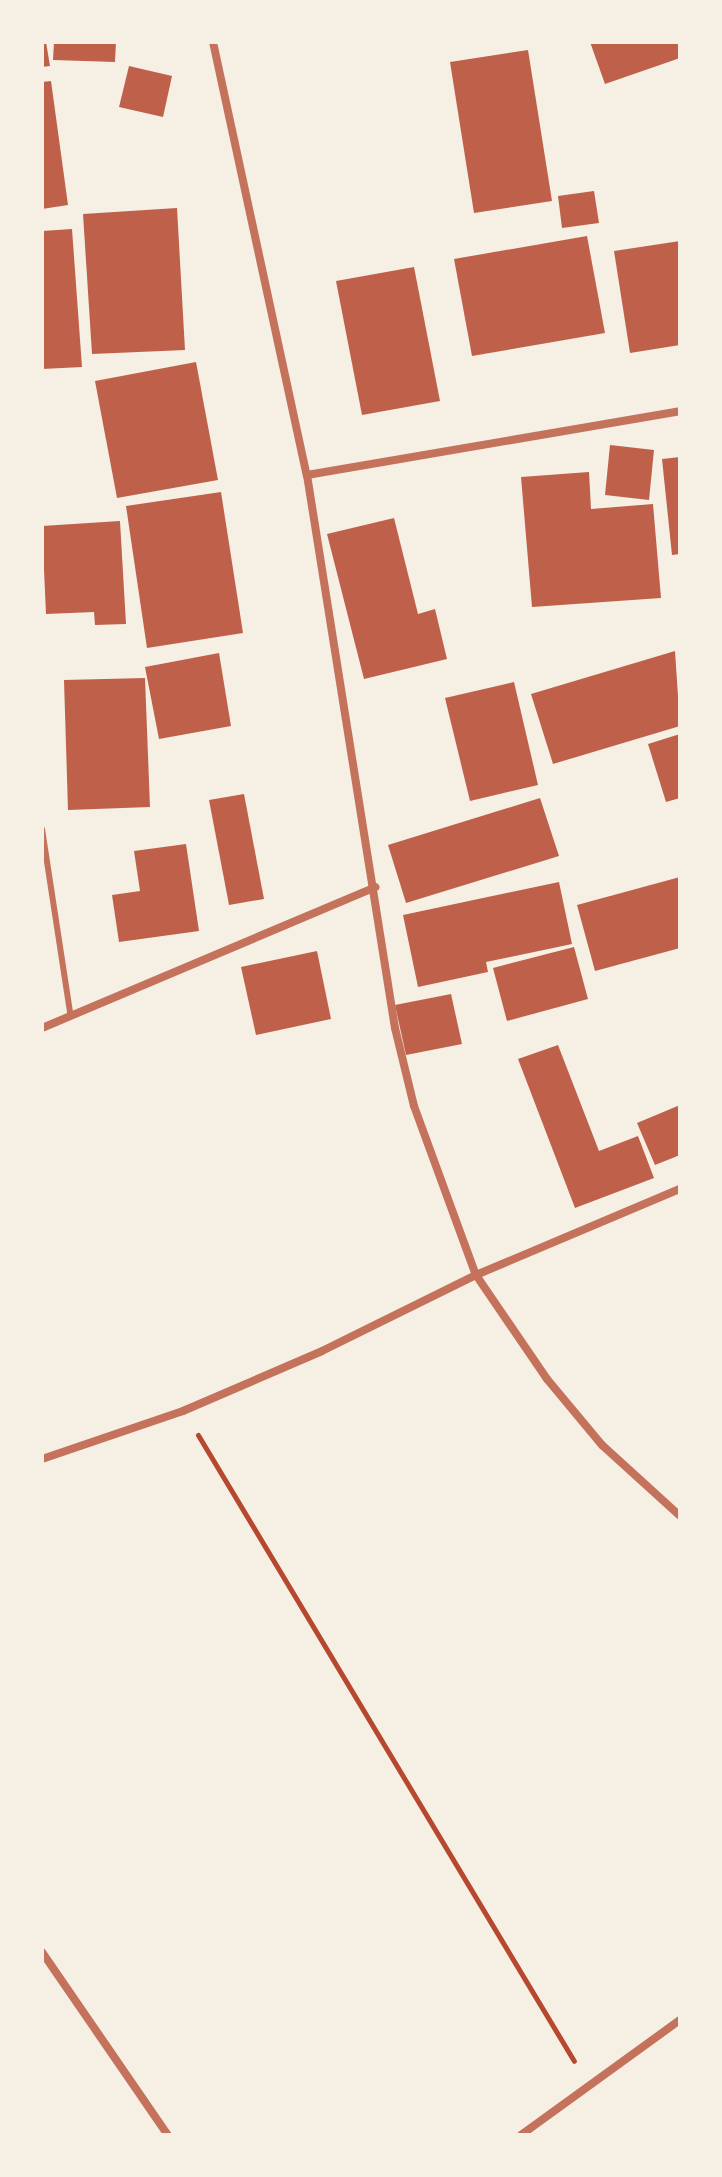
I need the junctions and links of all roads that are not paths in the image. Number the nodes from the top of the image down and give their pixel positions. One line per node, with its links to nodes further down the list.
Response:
1 (213, 42): 3 (street)
2 (680, 411): 3 (street)
3 (307, 475): 5 (street)
4 (42, 829): 6 (lane)
5 (375, 887): 6 (street); 9 (street)
6 (70, 1013): 7 (street)
7 (42, 1028)
8 (680, 1189): 9 (street)
9 (476, 1275): 10 (street); 11 (street)
10 (42, 1459)
11 (680, 1516)
12 (42, 1952): 14 (street)
13 (680, 2020): 15 (street)
14 (168, 2135)
15 (521, 2135)

